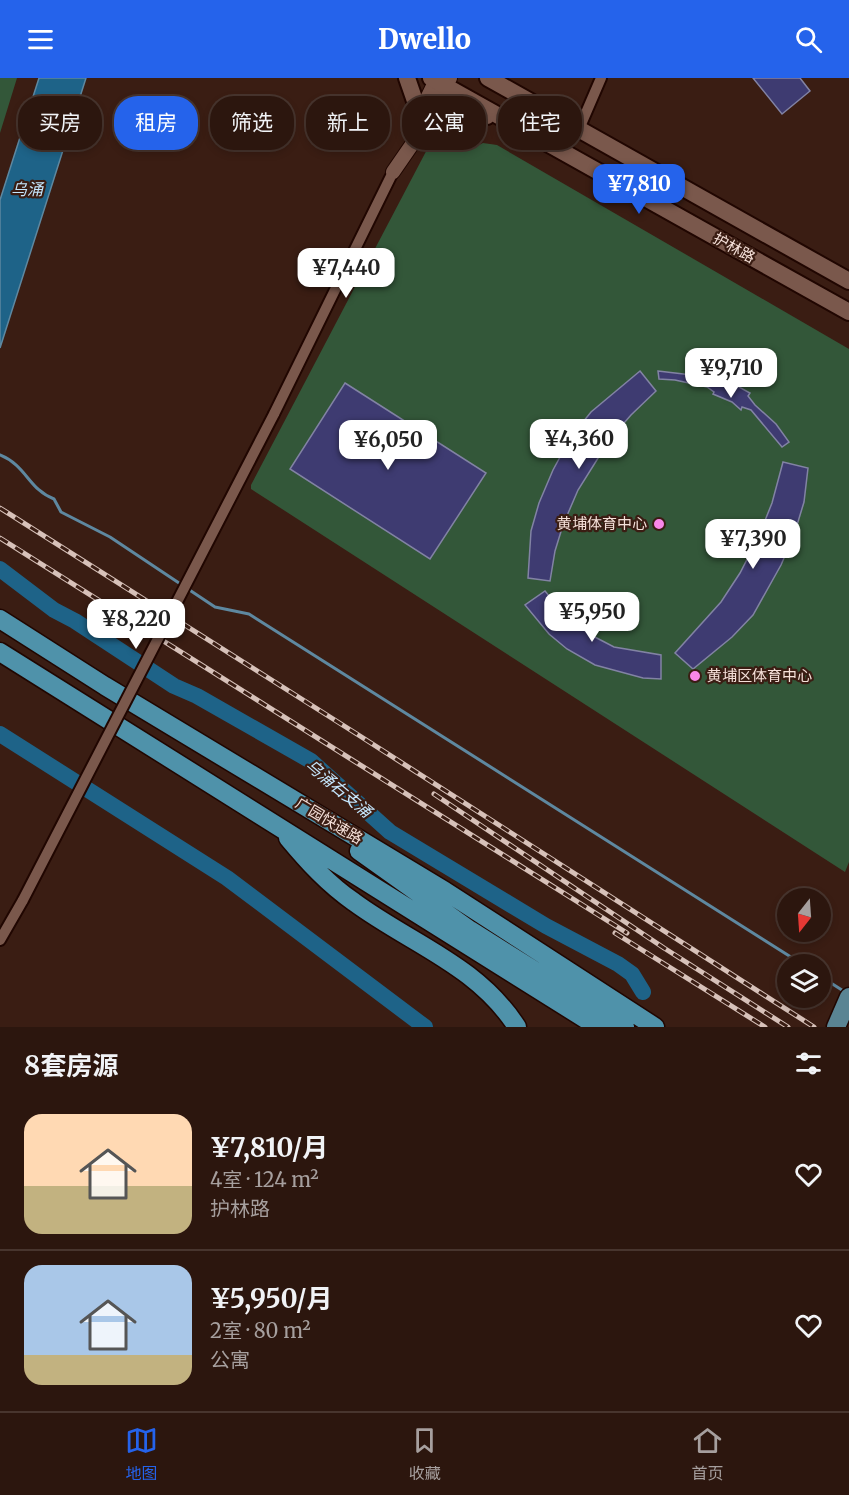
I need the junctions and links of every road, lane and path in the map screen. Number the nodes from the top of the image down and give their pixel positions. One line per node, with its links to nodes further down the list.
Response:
1 (407, 78): 6 (main road)
2 (488, 78): 5 (main road, 护林路)
3 (601, 78): 10 (street)
4 (440, 80): 7 (street); 9 (main road, 护林路)
5 (501, 82): 8 (main road, 护林路)
6 (413, 96)
7 (433, 96)
8 (522, 96)
9 (498, 115)
10 (582, 122)
11 (582, 131): 15 (main road, 护林路)
12 (405, 150): 14 (street)
13 (559, 150): 16 (main road, 护林路)
14 (393, 172): 21 (street, bridge)
15 (849, 281)
16 (849, 312)
17 (0, 619): 19 (highway, 广园快速路)
18 (0, 652): 20 (highway, 广园快速路)
19 (275, 789): 27 (highway); 28 (highway, 广园快速路)
20 (279, 827): 23 (highway, 广园快速路); 24 (highway)
21 (0, 940)
22 (849, 997): 29 (main road)
23 (541, 998): 25 (highway); 26 (highway, 广园快速路)
24 (517, 1027)
25 (575, 1027)
26 (598, 1027)
27 (625, 1027)
28 (655, 1027)
29 (836, 1027)

